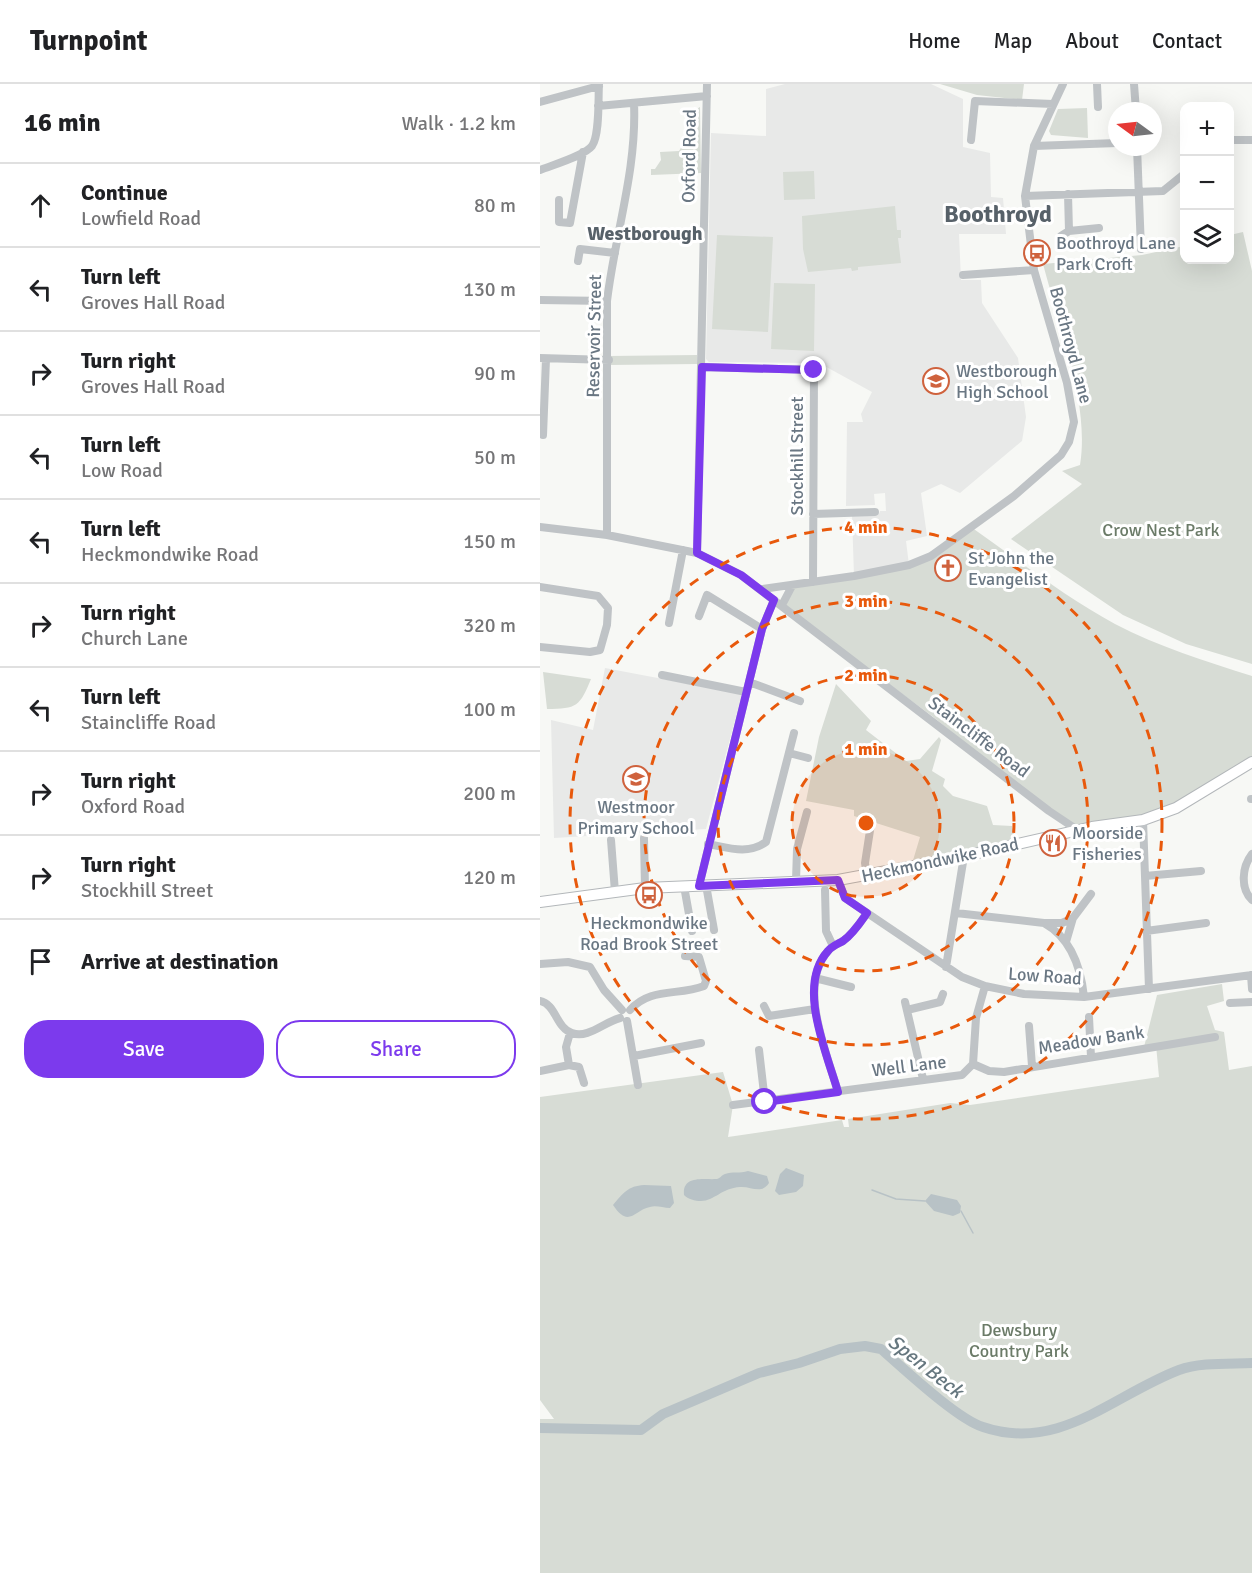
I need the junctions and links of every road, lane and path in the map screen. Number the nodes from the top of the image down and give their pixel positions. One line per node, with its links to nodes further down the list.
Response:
1 (707, 84): 6 (street, Oxford Road)
2 (1063, 84): 10 (street, Boothroyd Lane)
3 (1097, 84): 12 (street)
4 (1134, 84): 8 (street)
5 (599, 85): 7 (street); 11 (street)
6 (707, 96): 9 (street); 36 (street, Oxford Road)
7 (540, 102)
8 (1136, 102)
9 (634, 103): 11 (street); 28 (street, Reservoir Street)
10 (1053, 104): 13 (street); 17 (street, Boothroyd Lane)
11 (598, 106): 18 (street)
12 (1098, 107)
13 (971, 140)
14 (1234, 140): 15 (street)
15 (1252, 140)
16 (1108, 143): 17 (street)
17 (1034, 146): 24 (street, Boothroyd Lane)
18 (583, 152): 20 (street); 25 (street)
19 (1137, 156): 23 (street)
20 (540, 170)
21 (1180, 178): 23 (street)
22 (1068, 194): 23 (street); 24 (street); 26 (street)
23 (1138, 194): 27 (street)
24 (1025, 195): 30 (street, Boothroyd Lane)
25 (559, 200)
26 (1099, 228)
27 (1141, 249)
28 (615, 253): 29 (street); 33 (street, Reservoir Street)
29 (578, 261)
30 (1034, 270): 31 (street); 44 (street, Boothroyd Lane)
31 (963, 275)
32 (540, 300): 33 (street)
33 (607, 301): 35 (street, Reservoir Street)
34 (543, 359): 35 (street); 37 (street)
35 (609, 360): 41 (street, Reservoir Street)
36 (702, 367): 39 (street, Stockhill Street); 43 (street, Oxford Road)
37 (543, 435)
38 (875, 512): 39 (street)
39 (813, 513): 44 (street, Stockhill Street)
40 (540, 527): 41 (street, Staincliffe Road)
41 (607, 535): 42 (street, Staincliffe Road)
42 (682, 550): 43 (street, Staincliffe Road); 50 (street)
43 (697, 553): 47 (street, Staincliffe Road)
44 (813, 582): 45 (street, Boothroyd Lane)
45 (792, 586): 47 (street, Boothroyd Lane); 48 (street)
46 (540, 587): 52 (street)
47 (762, 589): 48 (street, Staincliffe Road)
48 (778, 603): 51 (street); 64 (street, Staincliffe Road)
49 (699, 616): 51 (street)
50 (669, 623)
51 (762, 629): 54 (street)
52 (540, 647)
53 (662, 675): 55 (street)
54 (749, 682): 55 (street); 56 (street)
55 (746, 692): 67 (street)
56 (800, 702)
57 (794, 733): 58 (street)
58 (789, 753): 59 (street); 67 (street)
59 (808, 758)
60 (1252, 762): 62 (main road, Heckmondwike Road)
61 (807, 812): 74 (street)
62 (1143, 820): 64 (main road, Heckmondwike Road); 72 (street)
63 (871, 824): 71 (street)
64 (1079, 831): 69 (main road, Heckmondwike Road)
65 (644, 838): 77 (street)
66 (611, 840): 79 (street)
67 (708, 844): 76 (street)
68 (1252, 854): 81 (street)
69 (964, 856): 71 (main road, Heckmondwike Road); 84 (street)
70 (1201, 871): 72 (street)
71 (867, 876): 73 (main road, Heckmondwike Road)
72 (1145, 876): 90 (street)
73 (838, 880): 74 (main road, Heckmondwike Road); 83 (street, Low Road)
74 (796, 881): 76 (main road, Heckmondwike Road)
75 (684, 886): 76 (main road, Heckmondwike Road); 77 (main road, Heckmondwike Road); 89 (street)
76 (702, 886): 88 (street)
77 (645, 888): 79 (main road, Heckmondwike Road)
78 (825, 890): 92 (street)
79 (615, 892): 82 (main road, Heckmondwike Road)
80 (1091, 894): 85 (street)
81 (1252, 900)
82 (540, 902)
83 (867, 913): 92 (street); 95 (street, Low Road)
84 (956, 914): 86 (street); 95 (street)
85 (1073, 918): 86 (street); 91 (street)
86 (1044, 923): 91 (street)
87 (1206, 923): 90 (street)
88 (714, 930)
89 (692, 931)
90 (1146, 931): 101 (street)
91 (1066, 942): 103 (street)
92 (833, 946): 97 (street)
93 (685, 956): 109 (street)
94 (540, 964): 109 (street)
95 (946, 967): 98 (street, Low Road)
96 (1251, 975): 100 (street); 101 (street, Low Road)
97 (815, 978): 99 (street); 108 (street)
98 (985, 986): 103 (street, Low Road); 118 (street, Well Lane)
99 (851, 987)
100 (1252, 988)
101 (1149, 989): 103 (street, Low Road)
102 (943, 994): 122 (street)
103 (1084, 997)
104 (540, 1001): 112 (street)
105 (1252, 1002): 106 (street)
106 (1230, 1003)
107 (764, 1006): 108 (street)
108 (815, 1009): 125 (street)
109 (625, 1015): 112 (street); 116 (street)
110 (1089, 1017): 117 (street)
111 (1029, 1026): 120 (street)
112 (570, 1033): 119 (street)
113 (1215, 1037): 117 (street, Meadow Bank)
114 (701, 1043): 116 (street)
115 (759, 1050): 126 (street)
116 (634, 1056): 124 (street)
117 (1091, 1057): 120 (street, Meadow Bank)
118 (973, 1064): 120 (street, Meadow Bank); 122 (street, Well Lane)
119 (569, 1065): 121 (street); 123 (street)
120 (1032, 1066)
121 (540, 1071)
122 (923, 1079): 125 (street, Well Lane)
123 (584, 1083)
124 (638, 1085)
125 (838, 1092): 126 (street, Well Lane)
126 (765, 1102): 127 (street, Well Lane)
127 (733, 1105)

